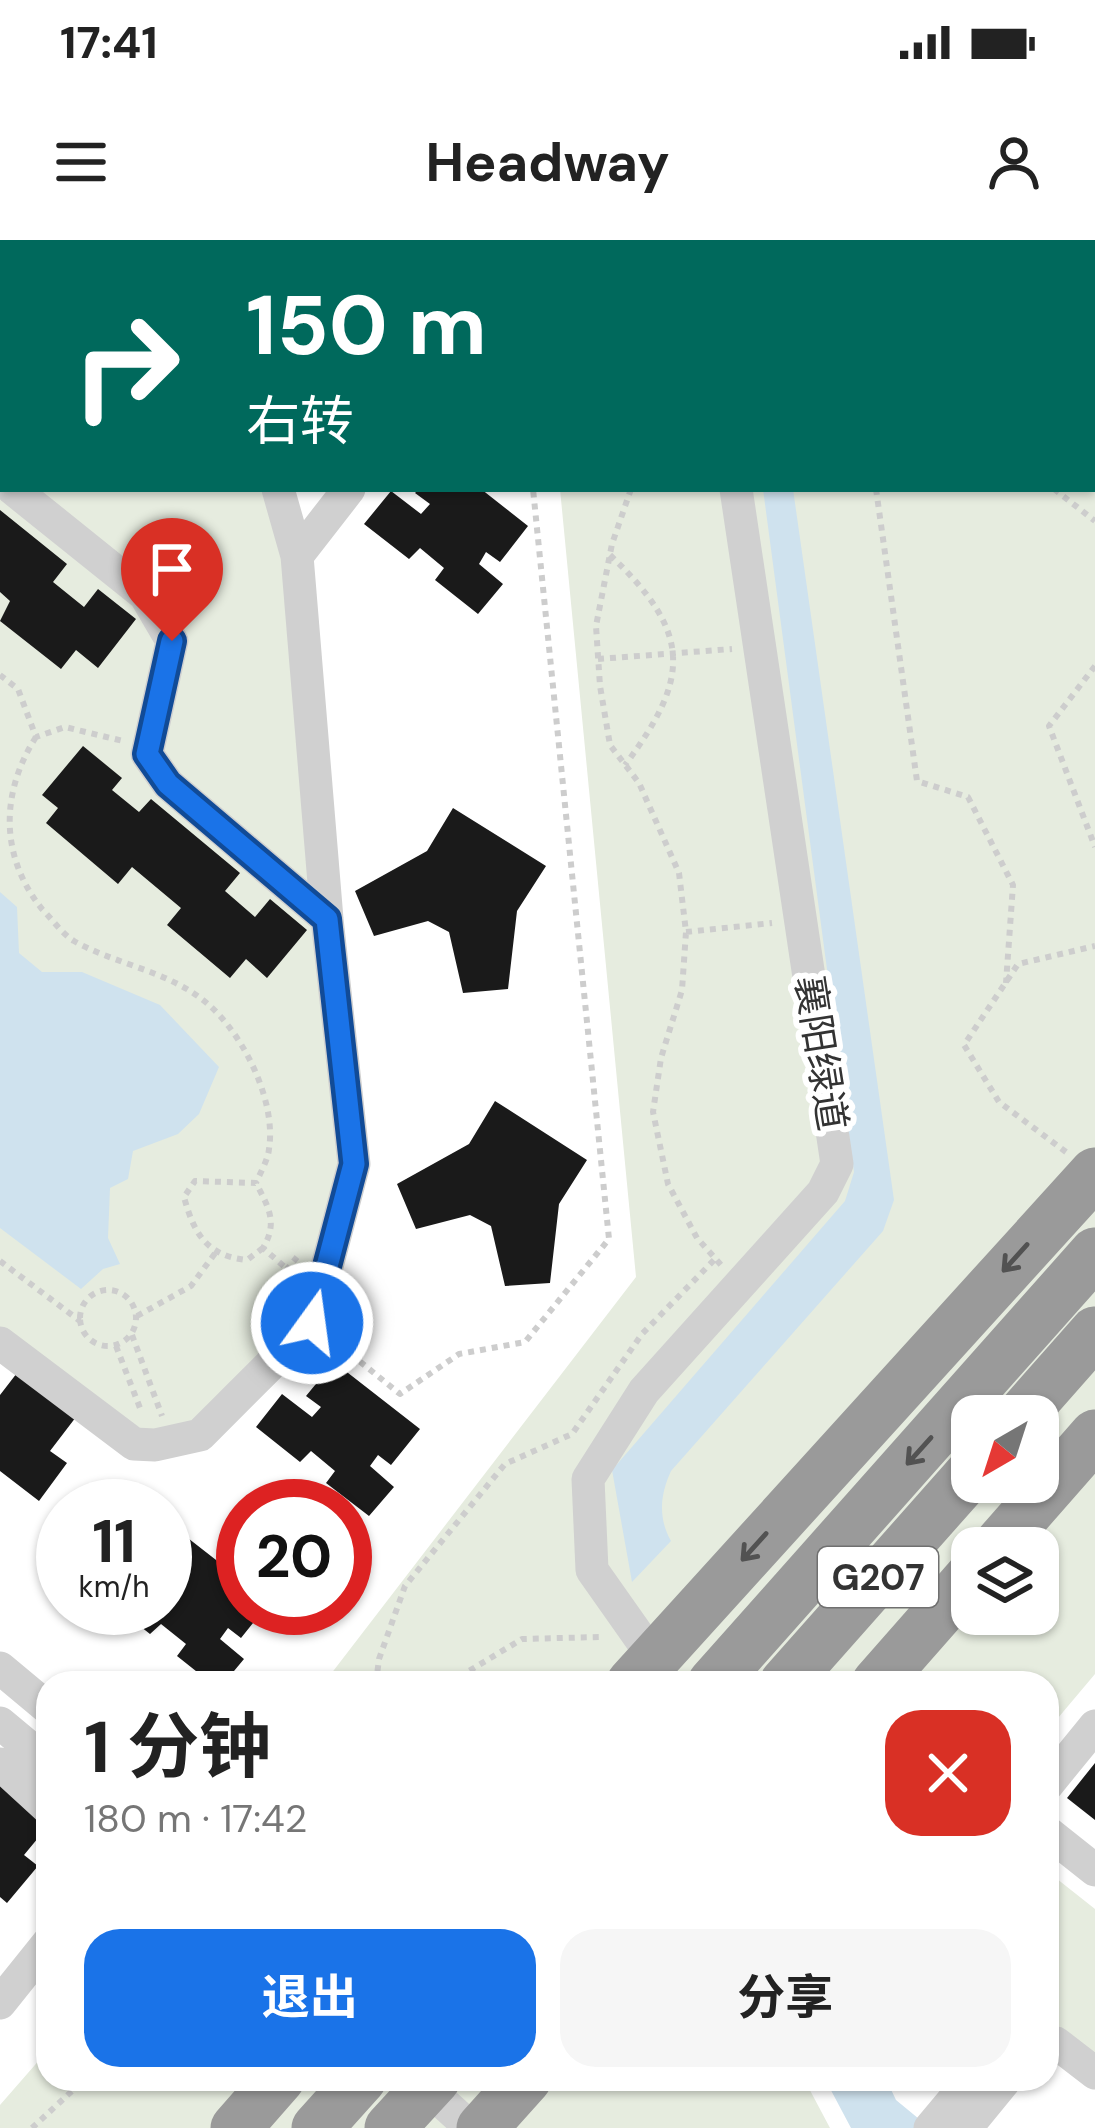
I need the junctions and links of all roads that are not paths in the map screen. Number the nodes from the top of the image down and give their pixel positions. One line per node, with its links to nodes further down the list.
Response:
1 (17, 492): 6 (street)
2 (279, 492): 5 (street)
3 (348, 492): 5 (street)
4 (736, 492): 16 (street, 襄阳绿道)
5 (296, 556): 6 (street)
6 (327, 919): 10 (street)
7 (1094, 1173): 16 (highway, one-way to 16)
8 (1088, 1261): 18 (highway, G207, one-way to 18)
9 (1095, 1333): 11 (highway)
10 (0, 1343)
11 (1040, 1395)
12 (1095, 1435): 14 (highway)
13 (951, 1496): 19 (highway, G207)
14 (1014, 1527)
15 (951, 1599): 20 (highway)
16 (642, 1660)
17 (0, 1668): 21 (street)
18 (724, 1671)
19 (796, 1671)
20 (888, 1671)
21 (36, 1698)
22 (0, 1723): 24 (street)
23 (1095, 1726): 26 (street)
24 (36, 1753)
25 (0, 1764): 27 (street)
26 (1059, 1770)
27 (36, 1797)
28 (1059, 1842): 29 (street)
29 (1095, 1870)
30 (36, 1957): 31 (street)
31 (0, 2003)
32 (1059, 2045): 33 (street)
33 (1095, 2073)
34 (351, 2091): 40 (highway)
35 (424, 2091): 41 (highway)
36 (450, 2091): 39 (street)
37 (980, 2091): 42 (street)
38 (987, 2091): 43 (street)
39 (497, 2108)
40 (317, 2128)
41 (390, 2128)
42 (930, 2128)
43 (966, 2128)

